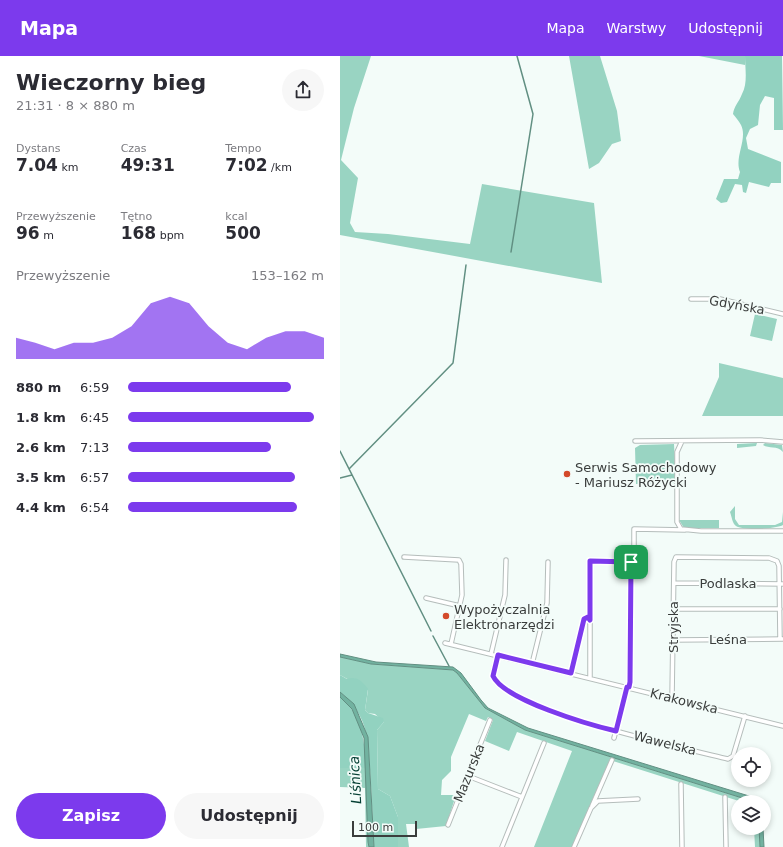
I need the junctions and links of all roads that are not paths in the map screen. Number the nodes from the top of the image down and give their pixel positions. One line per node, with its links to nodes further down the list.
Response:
1 (691, 299): 2 (street, Gdyńska)
2 (783, 314)
3 (635, 441): 4 (street)
4 (682, 441): 5 (street); 6 (street)
5 (783, 442)
6 (685, 530): 7 (street); 11 (street)
7 (783, 531)
8 (404, 557): 15 (street)
9 (506, 560): 23 (street)
10 (548, 562): 25 (street)
11 (631, 562): 18 (street); 28 (street)
12 (674, 583): 13 (street, Podlaska); 13 (street, Stryjska); 16 (street, Stryjska)
13 (781, 584): 17 (street)
14 (426, 598): 15 (street)
15 (460, 606): 22 (street)
16 (674, 609): 17 (street); 20 (street, Stryjska)
17 (780, 609): 19 (street)
18 (590, 620): 26 (street); 27 (street)
19 (781, 639): 20 (street, Leśna)
20 (673, 640): 29 (street, Stryjska)
21 (445, 643): 22 (street, Krakowska)
22 (451, 644): 23 (street, Krakowska)
23 (491, 654): 24 (street, Krakowska)
24 (498, 655): 25 (street, Krakowska); 33 (street, Wawelska)
25 (532, 664): 26 (street, Krakowska)
26 (571, 673): 27 (street, Krakowska)
27 (590, 678): 28 (street, Krakowska)
28 (628, 687): 29 (street, Krakowska); 33 (street)
29 (672, 698): 30 (street, Krakowska)
30 (744, 716): 32 (street, Krakowska); 33 (street, Wawelska)
31 (490, 720): 37 (street, Mazurska)
32 (783, 726)
33 (616, 731): 34 (street)
34 (614, 738)
35 (544, 743): 39 (street)
36 (612, 760): 42 (street)
37 (468, 776): 39 (street); 43 (street, Mazurska)
38 (681, 784): 46 (street)
39 (522, 797): 44 (street)
40 (725, 797): 47 (street)
41 (638, 799): 42 (street)
42 (590, 808): 45 (street)
43 (448, 825)
44 (502, 847)
45 (574, 847)
46 (682, 847)
47 (726, 847)

